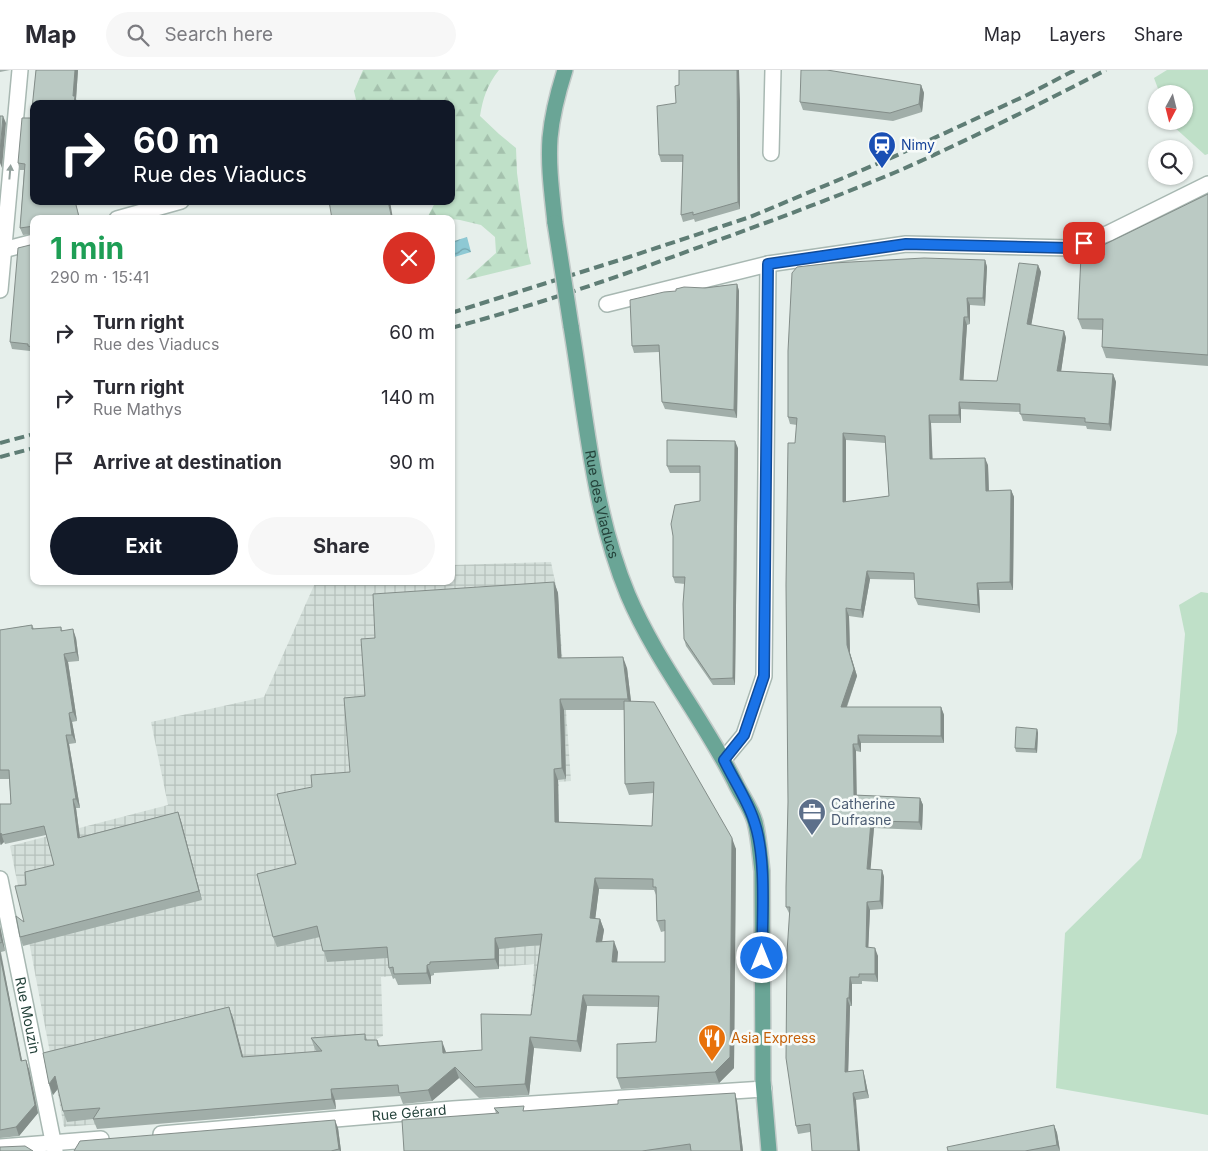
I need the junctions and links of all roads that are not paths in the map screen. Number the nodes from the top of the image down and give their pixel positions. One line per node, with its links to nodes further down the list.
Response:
1 (20, 70): 9 (street, one-way to 1)
2 (565, 70): 13 (main road, Rue des Viaducs, bridge)
3 (773, 70): 4 (street)
4 (771, 153)
5 (1208, 184): 10 (street)
6 (167, 205): 7 (street)
7 (131, 215)
8 (30, 243): 9 (street)
9 (3, 250): 11 (street)
10 (768, 264): 12 (street); 13 (street)
11 (0, 290)
12 (607, 304)
13 (724, 760): 15 (main road, Rue des Viaducs)
14 (0, 879): 19 (street, Rue Mouzin)
15 (764, 1088): 16 (street, Rue Gérard); 20 (main road, Rue des Viaducs)
16 (150, 1135)
17 (111, 1138): 19 (street)
18 (0, 1147): 19 (street)
19 (54, 1147)
20 (769, 1151)

